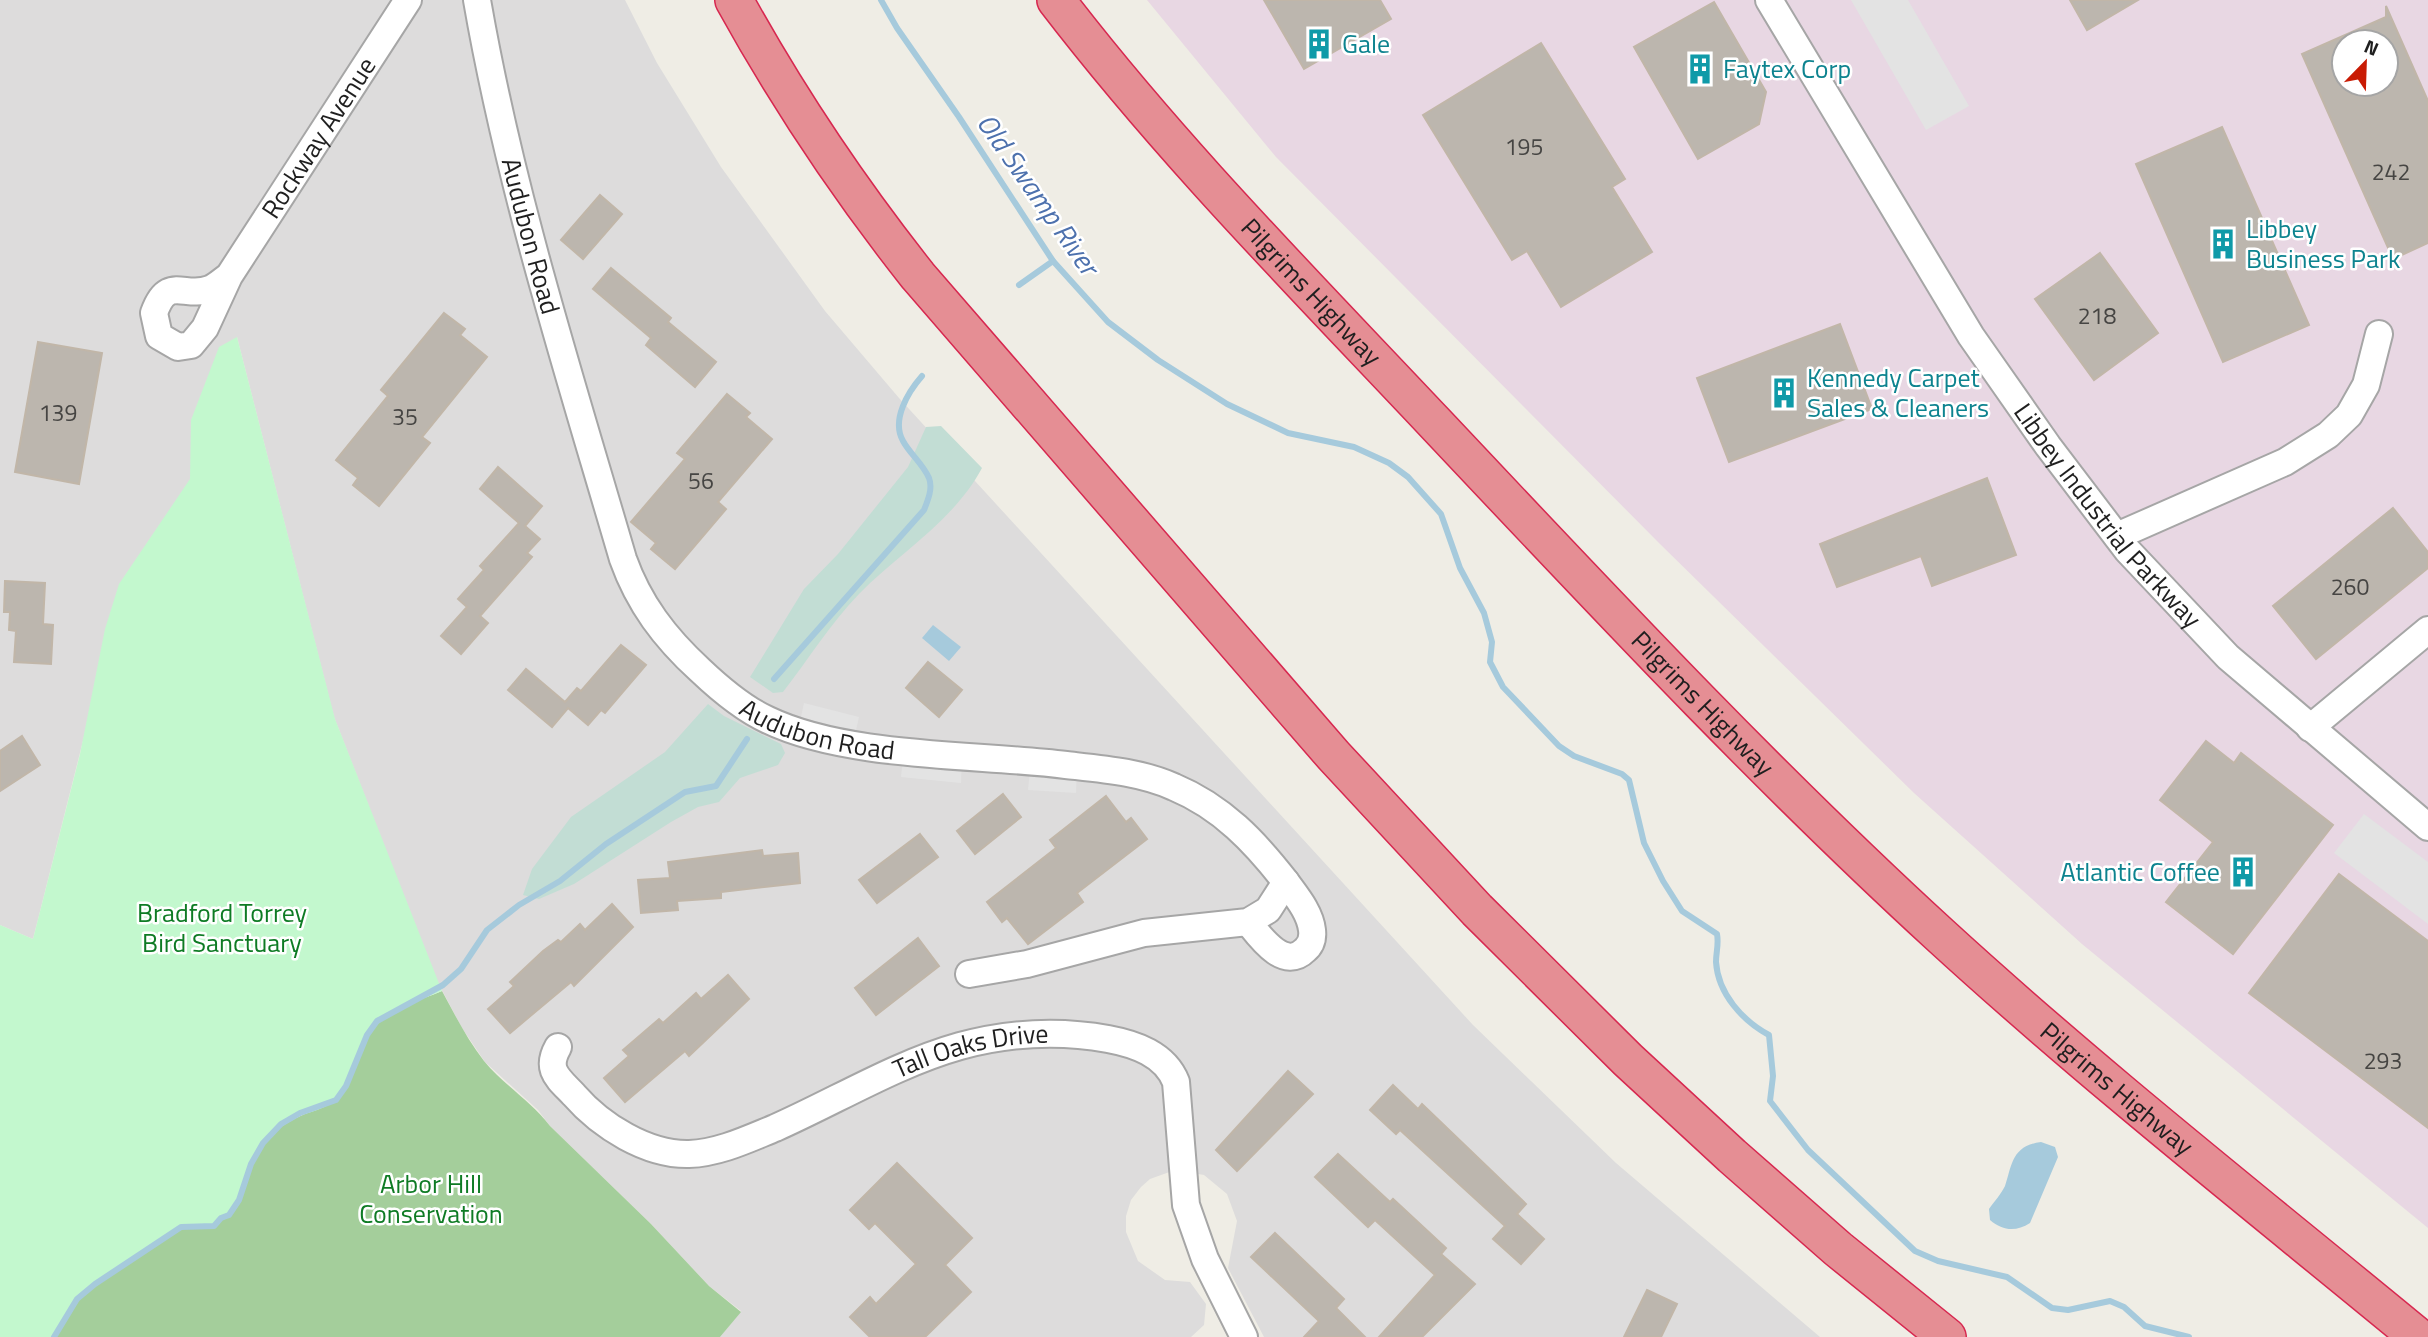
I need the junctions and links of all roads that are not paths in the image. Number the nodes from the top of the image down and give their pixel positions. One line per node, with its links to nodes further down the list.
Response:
1 (408, 0): 6 (street, Rockway Avenue)
2 (477, 0): 12 (street, Audubon Road)
3 (734, 0): 17 (highway)
4 (1056, 0): 18 (highway, Pilgrims Highway)
5 (1769, 0): 8 (street, Libbey Industrial Parkway)
6 (229, 276)
7 (2379, 334): 8 (street)
8 (2117, 536): 10 (street, Libbey Industrial Parkway)
9 (2428, 630): 10 (street)
10 (2310, 727): 11 (street, Libbey Industrial Parkway)
11 (2428, 827)
12 (1286, 882): 13 (street); 13 (street, Audubon Road)
13 (1248, 922): 14 (street)
14 (970, 974)
15 (558, 1047): 16 (street, Tall Oaks Drive)
16 (1237, 1334)
17 (1947, 1337)
18 (2418, 1337)

